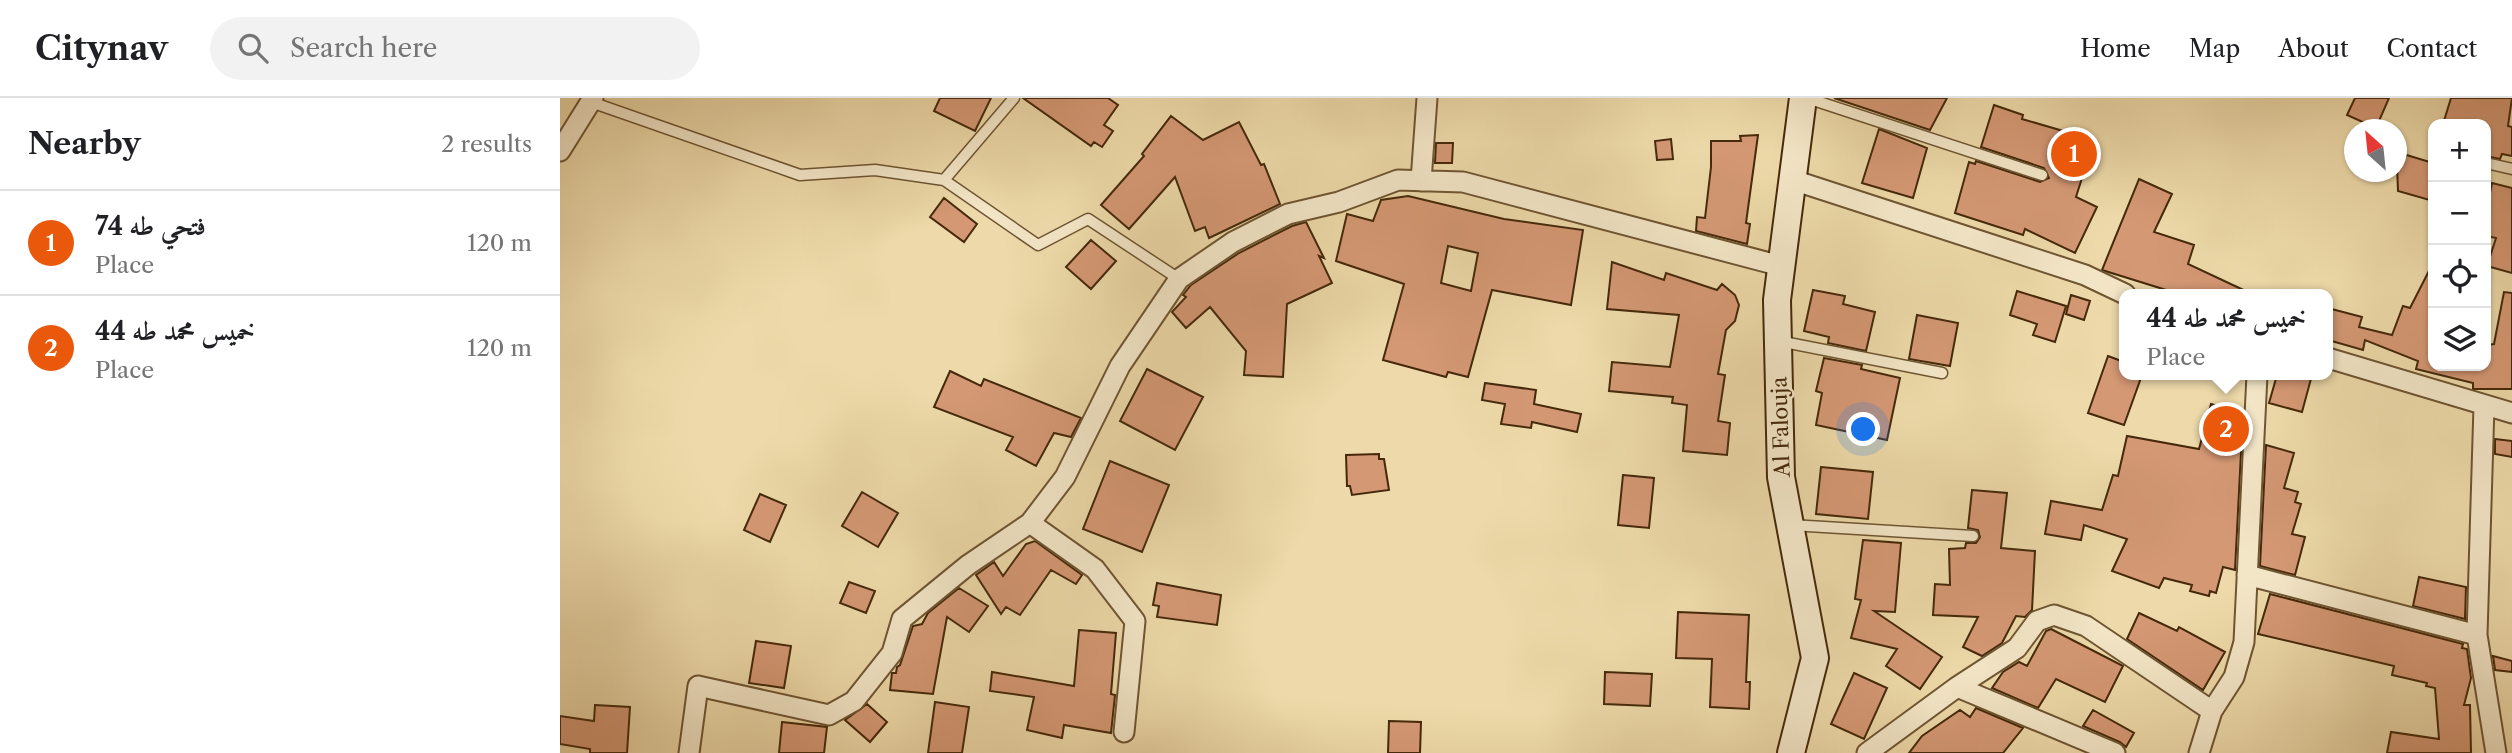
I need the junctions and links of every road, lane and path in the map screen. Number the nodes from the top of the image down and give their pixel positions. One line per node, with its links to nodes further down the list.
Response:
1 (1014, 98): 9 (lane)
2 (1427, 98): 11 (street)
3 (1805, 98): 8 (lane); 10 (main road, Al Falouja)
4 (587, 99): 5 (street); 9 (lane)
5 (560, 151)
6 (2491, 164): 7 (lane)
7 (2512, 169)
8 (2042, 175)
9 (944, 180): 13 (lane)
10 (1793, 180): 12 (main road, Al Falouja); 14 (street)
11 (1421, 181): 12 (street); 13 (street)
12 (1781, 266): 15 (main road, Al Falouja)
13 (1180, 279): 21 (street)
14 (2119, 291)
15 (1778, 341): 17 (lane); 22 (main road, Al Falouja)
16 (2333, 360): 19 (street)
17 (1942, 373)
18 (2257, 380): 24 (street)
19 (2484, 406): 20 (street); 25 (street)
20 (2512, 413)
21 (1030, 523): 28 (street); 29 (street)
22 (1790, 524): 23 (lane); 30 (main road, Al Falouja)
23 (1973, 536)
24 (2248, 575): 25 (street); 27 (street)
25 (2477, 635): 34 (street)
26 (1957, 687): 27 (street); 31 (street); 32 (street)
27 (2212, 711): 33 (street)
28 (1124, 732)
29 (689, 753)
30 (1791, 753)
31 (1867, 753)
32 (2115, 753)
33 (2199, 753)
34 (2496, 753)

